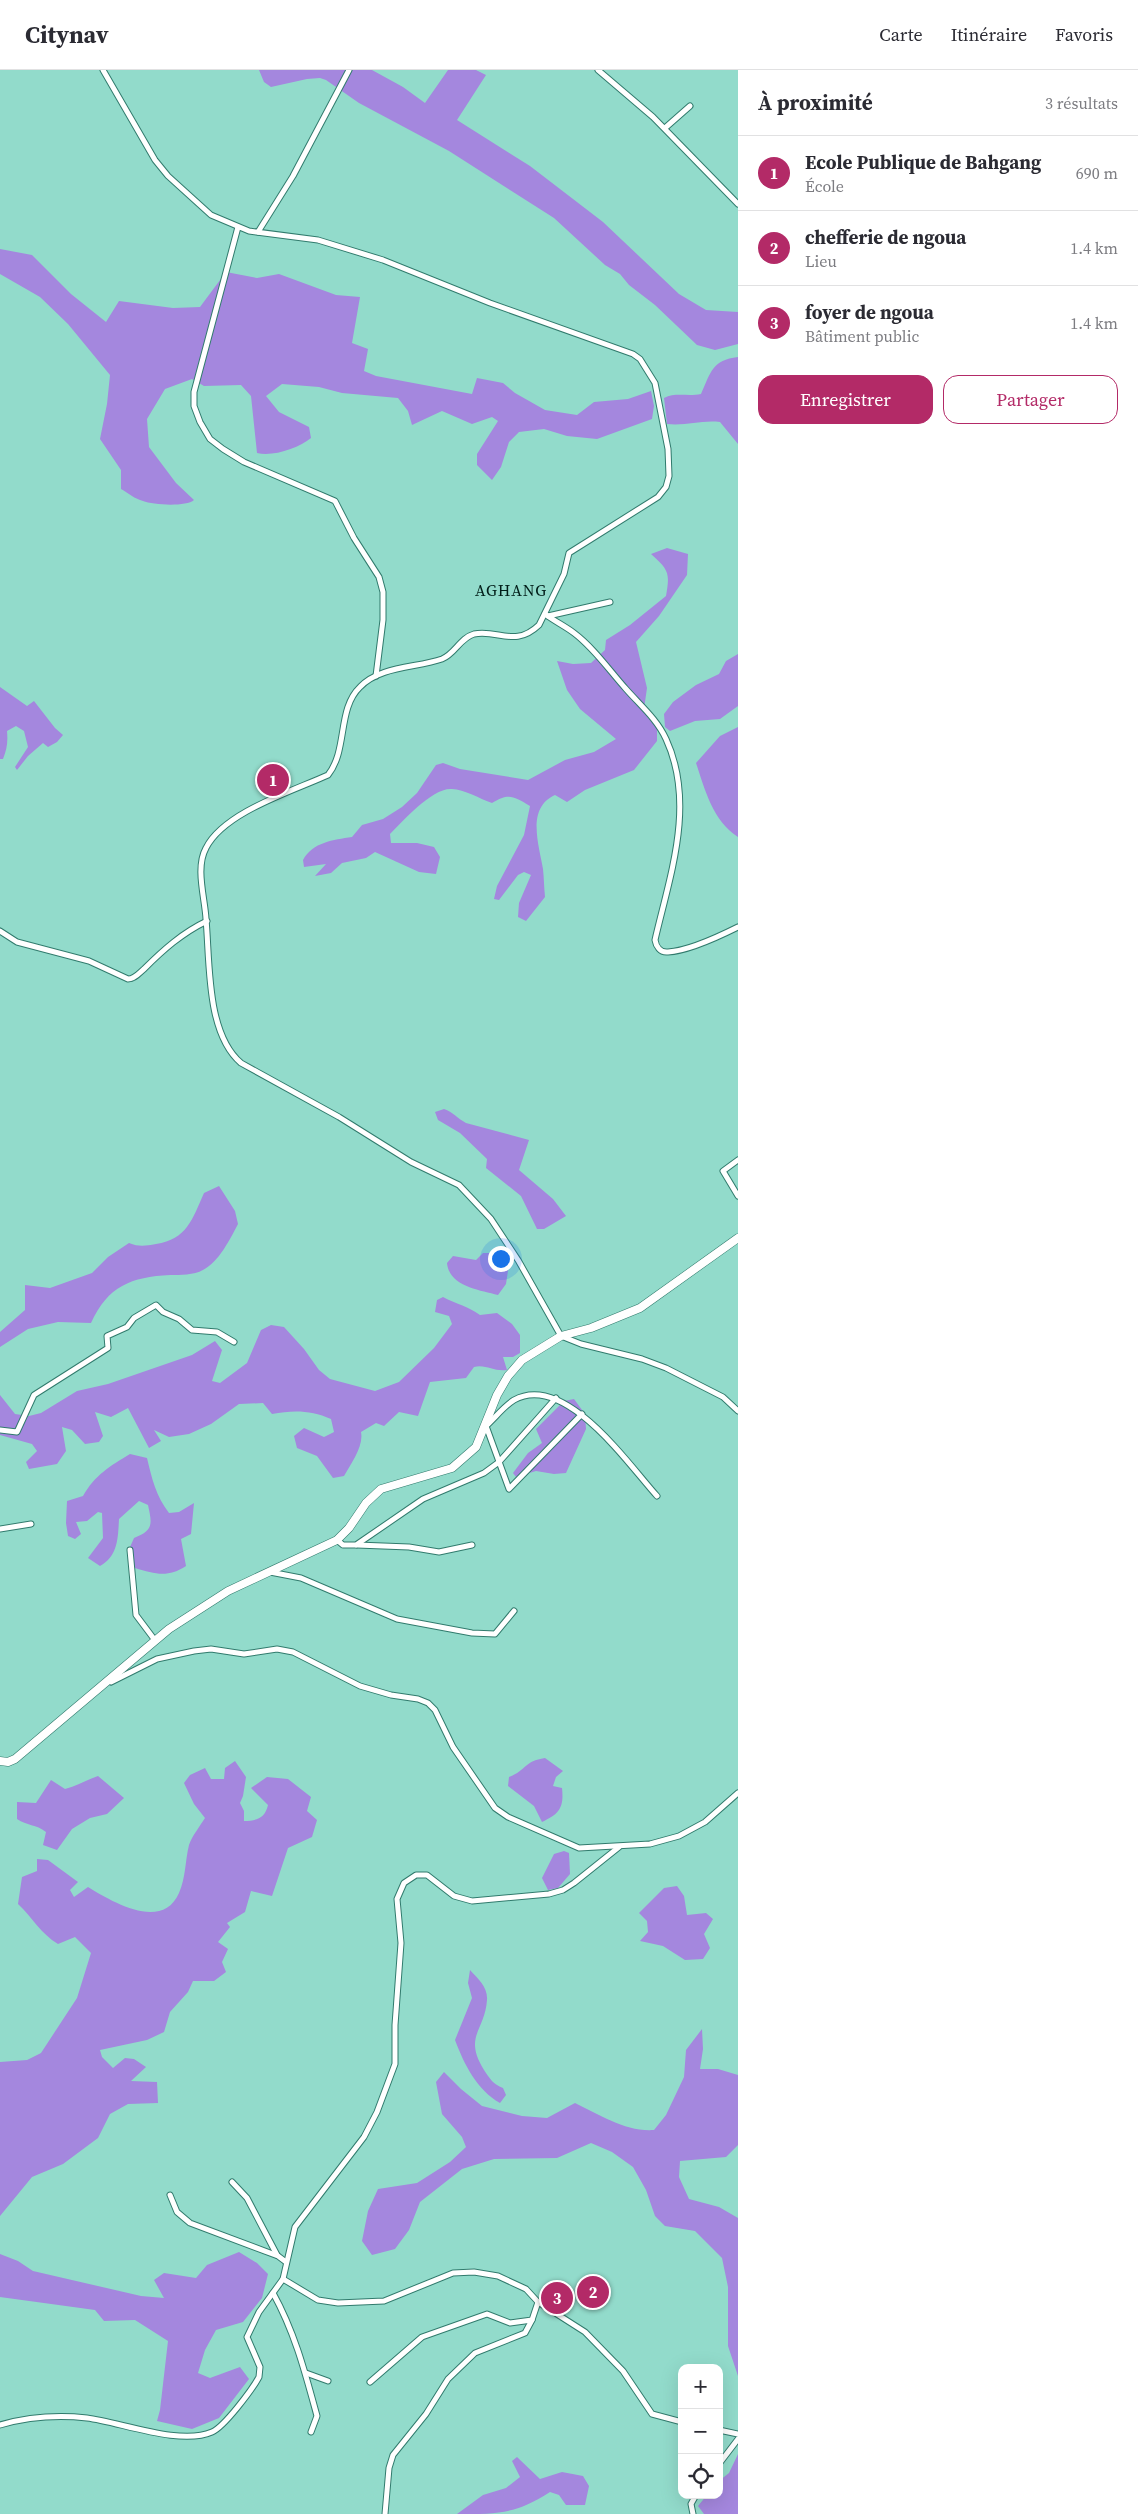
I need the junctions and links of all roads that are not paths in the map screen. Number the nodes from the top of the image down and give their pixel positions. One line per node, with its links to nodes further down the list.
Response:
1 (103, 70): 7 (street)
2 (349, 70): 8 (street)
3 (598, 70): 5 (street)
4 (690, 106): 5 (street)
5 (665, 128): 6 (street)
6 (738, 204)
7 (238, 227): 8 (street); 11 (street)
8 (258, 232): 10 (street)
9 (610, 602): 10 (street)
10 (546, 615): 11 (street); 13 (street)
11 (376, 676): 12 (street)
12 (206, 921): 14 (street); 18 (street)
13 (738, 927)
14 (0, 931)
15 (738, 1160): 16 (street)
16 (738, 1196)
17 (738, 1238): 18 (main road)
18 (561, 1336): 21 (street); 23 (main road)
19 (234, 1342): 24 (street)
20 (556, 1398): 22 (street); 23 (street); 25 (street)
21 (738, 1411)
22 (582, 1414): 25 (street); 26 (street)
23 (486, 1426): 25 (street); 29 (main road)
24 (0, 1430)
25 (499, 1462): 30 (street)
26 (657, 1496)
27 (31, 1524): 28 (street)
28 (0, 1530)
29 (337, 1540): 30 (street); 33 (main road)
30 (356, 1545): 31 (street)
31 (472, 1545)
32 (130, 1550): 35 (street)
33 (267, 1571): 34 (street); 35 (main road)
34 (514, 1611)
35 (154, 1639): 36 (main road)
36 (101, 1686): 37 (main road); 39 (street)
37 (0, 1761)
38 (738, 1793): 39 (street)
39 (619, 1846): 43 (street)
40 (232, 2182): 42 (street)
41 (170, 2195): 42 (street)
42 (278, 2256): 43 (street)
43 (286, 2262): 44 (street)
44 (283, 2279): 45 (street); 46 (street)
45 (273, 2293): 48 (street); 52 (street)
46 (538, 2302): 47 (street); 51 (street)
47 (532, 2320): 50 (street); 59 (street)
48 (306, 2373): 49 (street); 54 (street)
49 (328, 2381)
50 (370, 2382)
51 (678, 2421)
52 (0, 2425)
53 (723, 2431): 55 (street)
54 (310, 2432)
55 (738, 2434)
56 (738, 2439): 57 (street)
57 (723, 2459)
58 (694, 2499): 60 (street)
59 (385, 2514)
60 (692, 2514)

